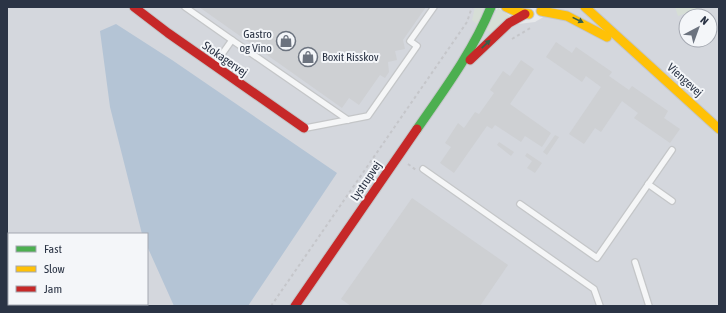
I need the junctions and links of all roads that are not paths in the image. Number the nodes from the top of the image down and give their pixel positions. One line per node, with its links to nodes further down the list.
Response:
1 (134, 7): 11 (street, Stokagervej)
2 (185, 7): 9 (lane)
3 (434, 7): 13 (lane)
4 (491, 7): 12 (street, Lystrupvej)
5 (506, 7): 8 (street)
6 (585, 7): 10 (street, Viengevej)
7 (544, 9): 8 (street, Viengevej); 10 (street, Viengevej, one-way to 10)
8 (525, 14): 12 (street, Lystrupvej, one-way to 8)
9 (232, 40): 11 (lane); 13 (lane)
10 (633, 52): 15 (street, Viengevej)
11 (214, 65): 14 (street, Stokagervej)
12 (458, 70): 22 (street, Lystrupvej)
13 (348, 120): 14 (lane)
14 (304, 128)
15 (719, 129)
16 (672, 150): 18 (lane)
17 (423, 169): 23 (lane)
18 (648, 184): 19 (lane); 20 (lane)
19 (672, 201)
20 (520, 204)
21 (635, 262): 24 (lane)
22 (295, 306)
23 (600, 306)
24 (649, 306)

